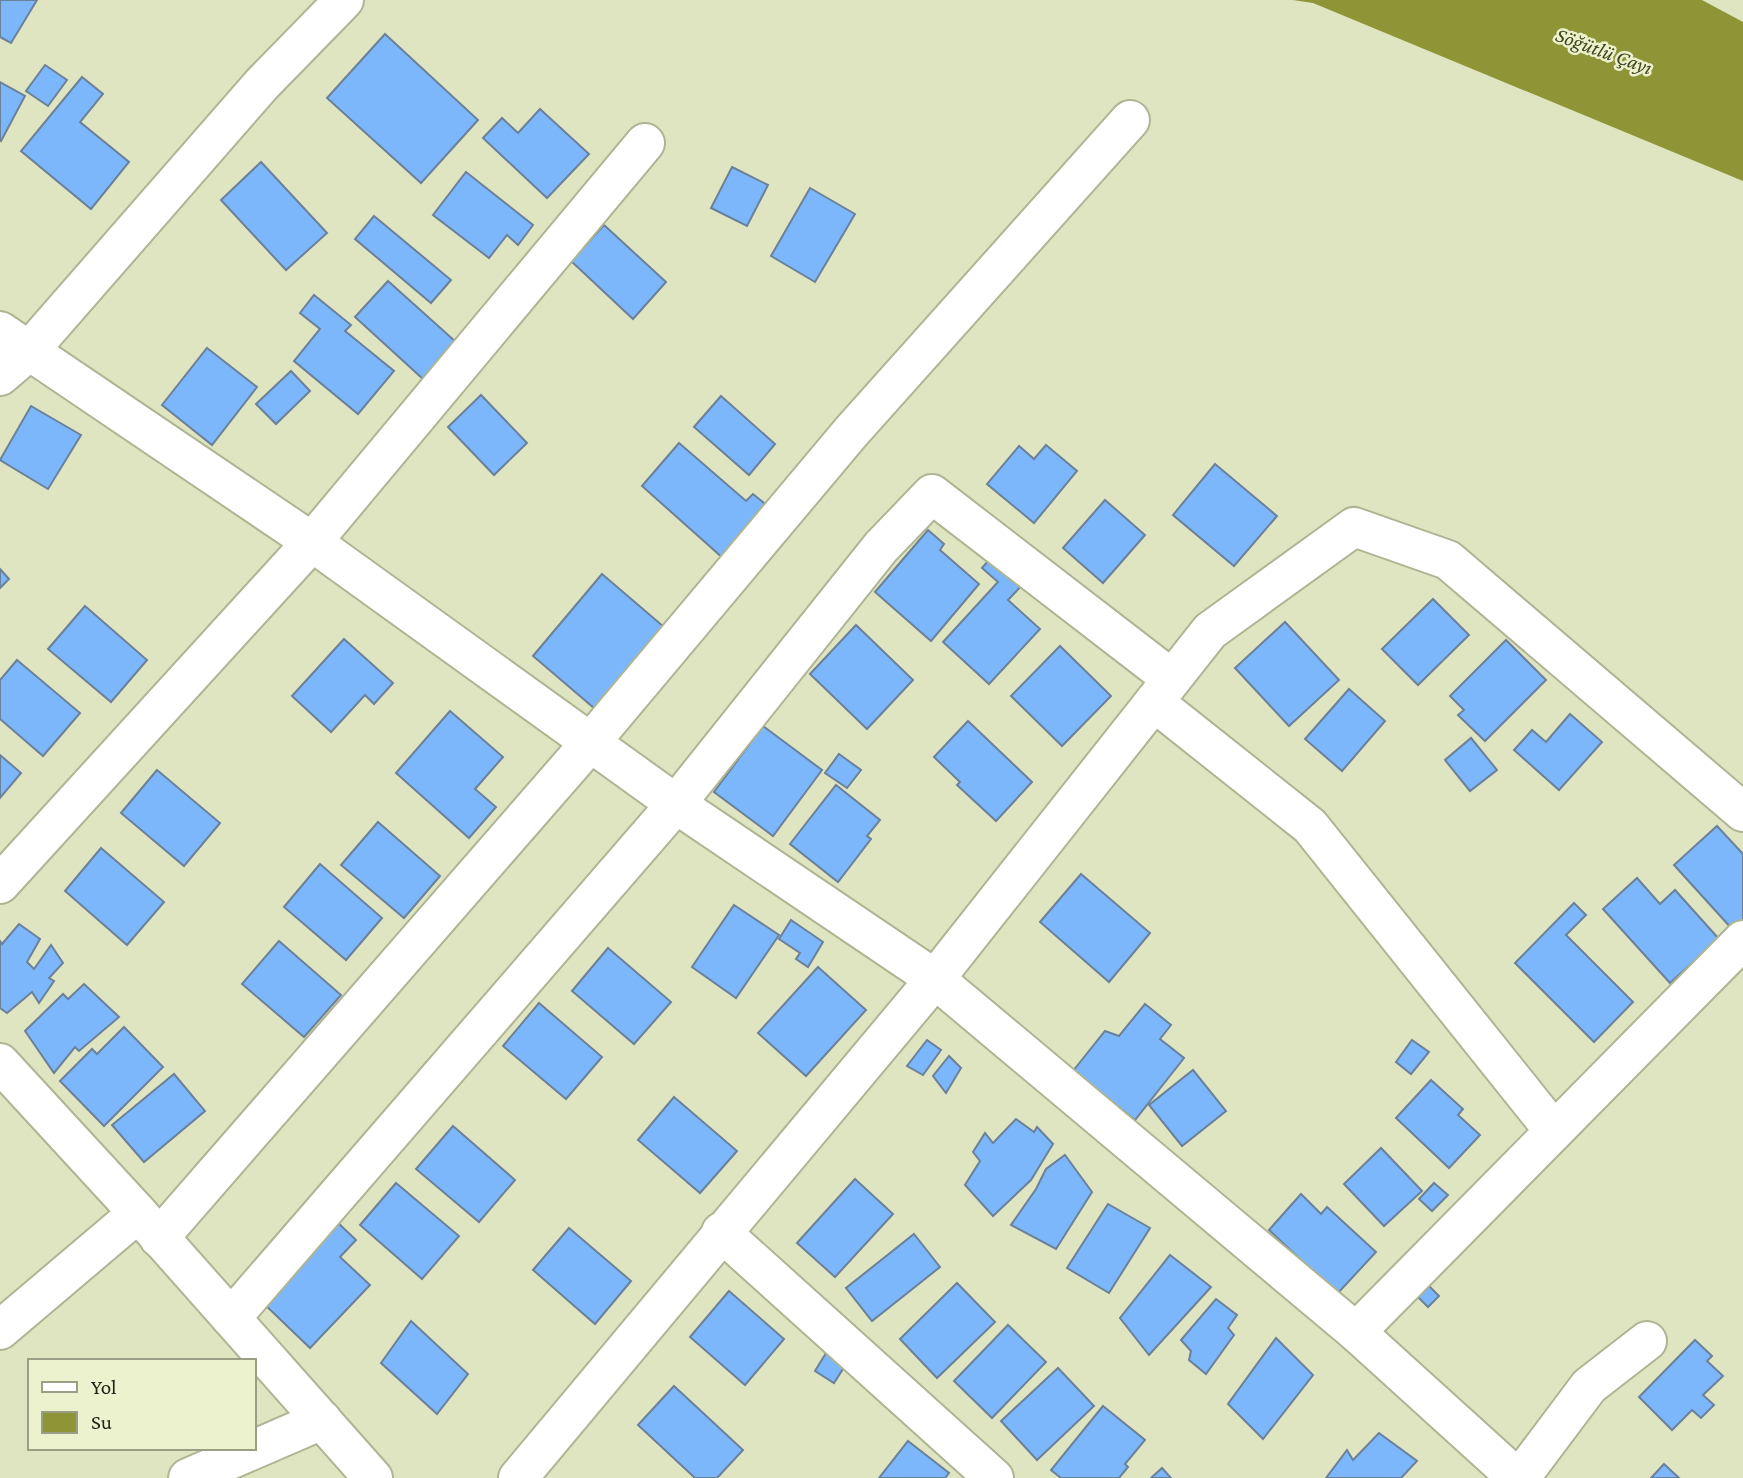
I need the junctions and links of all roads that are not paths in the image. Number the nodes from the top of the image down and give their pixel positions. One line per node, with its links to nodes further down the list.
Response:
1 (344, 0): 4 (street)
2 (1130, 120): 8 (street)
3 (645, 143): 6 (street)
4 (14, 341): 5 (street); 6 (street)
5 (0, 376)
6 (312, 542): 8 (street); 11 (street)
7 (1163, 690): 9 (street); 10 (street); 13 (street); 15 (street)
8 (590, 743): 9 (street); 16 (street)
9 (676, 804): 13 (street); 18 (street)
10 (1743, 812)
11 (0, 884)
12 (1743, 940): 15 (street)
13 (935, 979): 17 (street); 20 (street)
14 (0, 1063): 16 (street)
15 (1555, 1131): 20 (street)
16 (149, 1226): 18 (street); 19 (street)
17 (721, 1232): 27 (street); 28 (street)
18 (231, 1318): 22 (street)
19 (0, 1330)
20 (1356, 1332): 29 (street)
21 (1647, 1341): 29 (street)
22 (322, 1420): 23 (street); 26 (street)
23 (256, 1449)
24 (253, 1450): 25 (street)
25 (188, 1478)
26 (373, 1478)
27 (518, 1478)
28 (994, 1478)
29 (1518, 1478)

